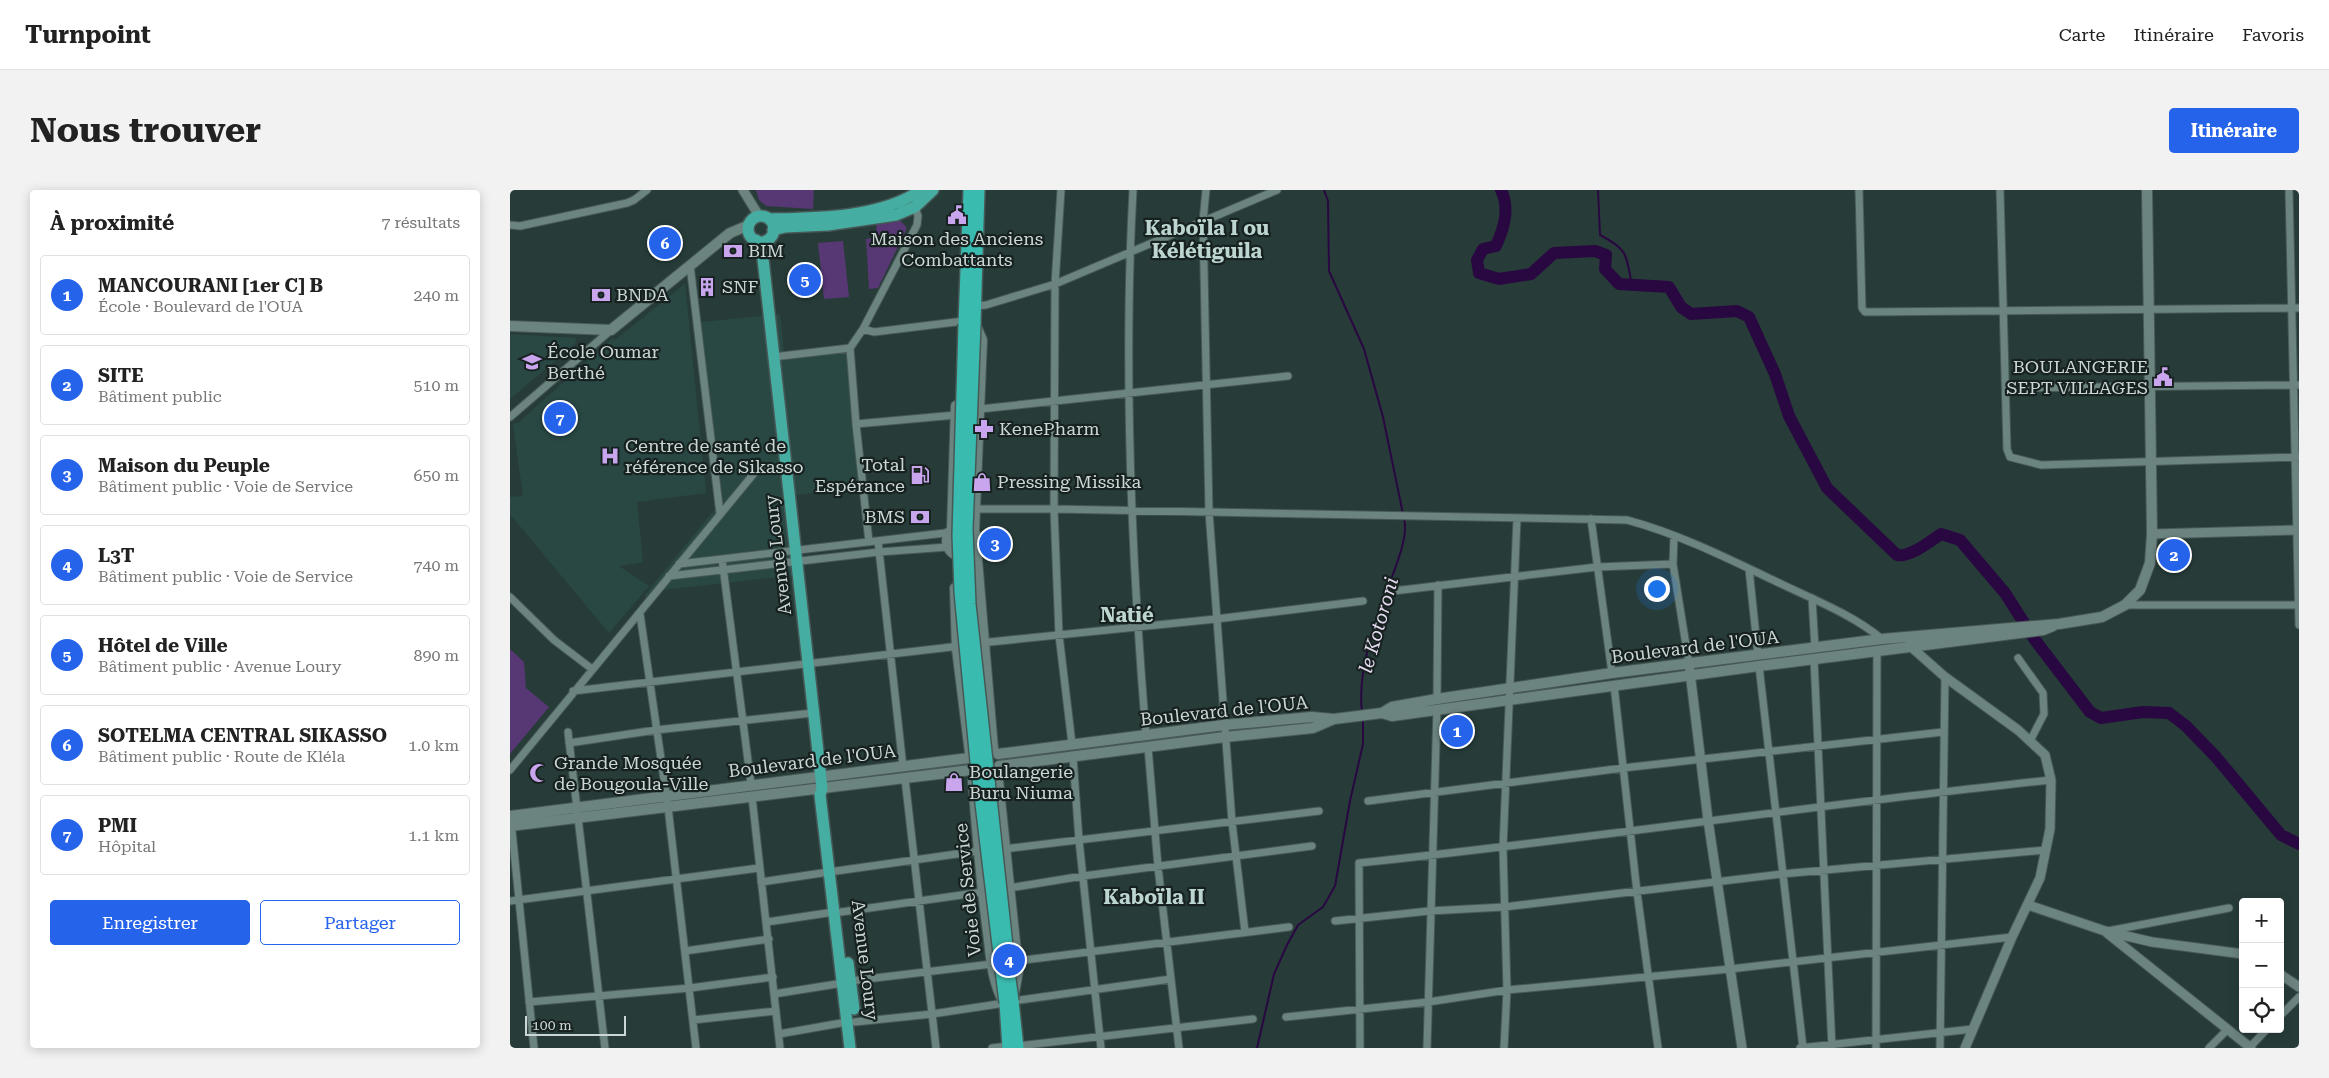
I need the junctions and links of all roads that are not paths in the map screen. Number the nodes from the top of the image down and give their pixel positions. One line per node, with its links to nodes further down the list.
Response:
1 (647, 190): 17 (street)
2 (743, 190): 18 (street)
3 (921, 190): 18 (main road)
4 (932, 190): 15 (main road)
5 (970, 190): 26 (highway)
6 (979, 190): 22 (highway)
7 (1061, 190): 21 (street)
8 (1133, 190): 19 (street)
9 (1206, 190): 16 (street)
10 (1277, 190): 16 (street)
11 (1859, 190): 25 (street)
12 (2000, 190): 25 (street)
13 (2147, 190): 23 (main road)
14 (2289, 190): 24 (street)
15 (915, 207): 18 (main road); 28 (street)
16 (1203, 221): 19 (street); 34 (street)
17 (510, 225)
18 (757, 228): 20 (main road); 31 (main road, Avenue Loury)
19 (1130, 252): 21 (street); 37 (street)
20 (690, 265): 29 (main road); 50 (street)
21 (1055, 284): 22 (street); 38 (street)
22 (976, 306): 26 (highway)
23 (2149, 308): 24 (street); 25 (street); 35 (main road)
24 (2296, 308): 33 (street)
25 (2004, 310): 36 (street)
26 (968, 323): 28 (street); 39 (main road); 40 (main road); 218 (highway, bridge)
27 (510, 326): 29 (main road)
28 (863, 329): 30 (street)
29 (612, 330): 41 (street)
30 (850, 348): 31 (street); 42 (street)
31 (773, 357): 45 (main road, Avenue Loury)
32 (1288, 376): 34 (street)
33 (2297, 385): 35 (street); 43 (street)
34 (1206, 386): 37 (street); 49 (street)
35 (2150, 387): 36 (street); 44 (main road)
36 (2007, 388): 44 (street)
37 (1130, 392): 38 (street); 48 (street)
38 (1055, 401): 39 (street); 46 (street)
39 (980, 409): 47 (main road)
40 (956, 415): 42 (street); 53 (main road)
41 (510, 417)
42 (856, 424): 59 (street)
43 (2297, 458): 44 (street); 54 (street)
44 (2151, 461): 56 (main road)
45 (785, 468): 50 (street); 63 (main road, Avenue Loury)
46 (1054, 509): 47 (street); 48 (street); 83 (street)
47 (976, 510): 55 (main road)
48 (1132, 510): 49 (street); 82 (street)
49 (1209, 512): 51 (street); 80 (street)
50 (720, 514): 65 (street)
51 (1517, 518): 52 (street); 71 (street)
52 (1591, 519): 57 (street); 67 (street)
53 (952, 530): 55 (main road); 58 (street); 61 (main road)
54 (2298, 530): 56 (street); 78 (street)
55 (974, 532): 60 (main road)
56 (2152, 534): 77 (main road)
57 (1674, 536): 66 (street); 68 (street)
58 (878, 541): 59 (street); 62 (street)
59 (870, 542): 63 (street)
60 (976, 548): 61 (main road); 86 (main road)
61 (951, 551): 62 (street); 87 (main road)
62 (880, 552): 63 (street); 90 (street)
63 (795, 556): 64 (street); 69 (street); 94 (main road, Avenue Loury)
64 (722, 559): 65 (street); 69 (street)
65 (680, 564): 70 (street)
66 (1673, 564): 67 (street); 96 (street)
67 (1596, 567): 71 (street); 98 (street)
68 (1749, 569): 75 (street); 93 (street)
69 (723, 571): 70 (street); 97 (street)
70 (669, 576): 79 (street)
71 (1514, 576): 72 (street); 102 (street)
72 (1438, 584): 73 (street); 105 (street)
73 (1393, 591)
74 (510, 596): 95 (street)
75 (1812, 598): 84 (street); 88 (street)
76 (1362, 601): 80 (street)
77 (2125, 605): 78 (street); 85 (main road, Boulevard de l'OUA)
78 (2298, 605): 81 (street)
79 (640, 614): 95 (street); 100 (street)
80 (1216, 619): 82 (street); 109 (street)
81 (2299, 625)
82 (1137, 627): 83 (street); 113 (street)
83 (1059, 635): 86 (street); 118 (street)
84 (1882, 640): 85 (main road, Boulevard de l'OUA); 88 (main road, Boulevard de l'OUA)
85 (1910, 642): 89 (main road); 99 (street)
86 (983, 643): 87 (street); 122 (main road)
87 (957, 646): 90 (street); 123 (main road)
88 (1815, 648): 93 (main road, Boulevard de l'OUA)
89 (1877, 651): 92 (main road); 115 (street)
90 (891, 654): 94 (street); 126 (street)
91 (2018, 658): 116 (street)
92 (1814, 659): 93 (main road); 119 (street)
93 (1759, 661): 96 (main road, Boulevard de l'OUA); 121 (street)
94 (808, 663): 97 (street); 106 (main road, Avenue Loury)
95 (592, 669): 103 (street)
96 (1690, 670): 98 (main road, Boulevard de l'OUA); 101 (main road); 125 (street)
97 (738, 672): 100 (street); 108 (street)
98 (1612, 673): 102 (main road, Boulevard de l'OUA)
99 (1945, 677): 112 (street); 116 (street)
100 (650, 681): 103 (street); 110 (street)
101 (1614, 686): 104 (main road); 128 (street)
102 (1508, 689): 104 (street); 105 (main road, Boulevard de l'OUA)
103 (574, 691): 129 (street)
104 (1509, 700): 105 (main road); 135 (street)
105 (1437, 704): 107 (main road, Boulevard de l'OUA); 137 (street)
106 (813, 713): 108 (street); 133 (main road, Avenue Loury)
107 (1334, 719): 109 (main road, Boulevard de l'OUA); 114 (main road)
108 (744, 722): 110 (street); 134 (street)
109 (1224, 725): 113 (main road, Boulevard de l'OUA); 114 (street)
110 (656, 730): 117 (street); 138 (street)
111 (568, 732): 117 (street)
112 (1943, 732): 115 (street); 136 (street)
113 (1146, 735): 118 (main road, Boulevard de l'OUA)
114 (1225, 737): 120 (main road); 150 (street)
115 (1877, 740): 119 (street); 140 (street)
116 (2030, 741): 132 (street)
117 (569, 743): 142 (street)
118 (1072, 744): 122 (main road, Boulevard de l'OUA)
119 (1819, 744): 121 (street); 143 (street)
120 (1148, 747): 124 (main road); 152 (street)
121 (1767, 751): 125 (street); 146 (street)
122 (996, 752): 123 (main road); 127 (main road)
123 (970, 757): 126 (main road, Boulevard de l'OUA); 130 (main road)
124 (1073, 757): 127 (main road); 153 (street)
125 (1700, 758): 128 (street); 148 (street)
126 (903, 767): 133 (main road, Boulevard de l'OUA)
127 (998, 768): 130 (main road); 155 (main road)
128 (1623, 768): 135 (street); 151 (street)
129 (510, 770)
130 (972, 771): 131 (main road); 158 (main road, Voie de Service)
131 (905, 778): 133 (main road); 162 (street)
132 (2051, 780): 136 (street); 157 (street)
133 (821, 782): 134 (main road, Boulevard de l'OUA); 139 (main road); 167 (main road, Avenue Loury)
134 (751, 784): 138 (main road, Boulevard de l'OUA)
135 (1506, 784): 137 (street); 156 (street)
136 (1942, 791): 140 (street); 161 (street)
137 (1434, 794): 141 (street); 159 (street)
138 (666, 795): 142 (main road, Boulevard de l'OUA); 144 (street)
139 (752, 797): 144 (main road); 165 (street)
140 (1878, 798): 143 (street); 163 (street)
141 (1368, 801)
142 (578, 806): 147 (street); 149 (main road, Boulevard de l'OUA)
143 (1821, 806): 146 (street); 166 (street)
144 (668, 807): 147 (main road); 170 (street)
145 (1319, 811): 150 (street)
146 (1775, 811): 148 (street); 168 (street)
147 (578, 818): 149 (main road); 174 (street)
148 (1708, 820): 151 (street); 172 (street)
149 (511, 821): 177 (street)
150 (1232, 822): 152 (street); 160 (street)
151 (1630, 830): 156 (street); 176 (street)
152 (1156, 832): 153 (street); 164 (street)
153 (1079, 840): 155 (street); 169 (street)
154 (1312, 846): 160 (street)
155 (1004, 848): 173 (main road)
156 (1503, 848): 159 (street); 181 (street)
157 (2046, 850): 161 (street); 180 (street)
158 (978, 851): 162 (street); 175 (main road, Voie de Service)
159 (1432, 855): 183 (street); 185 (street)
160 (1236, 857): 164 (street); 190 (street)
161 (1942, 859): 163 (street); 194 (street)
162 (915, 862): 167 (street); 179 (street)
163 (1876, 865): 166 (street); 197 (street)
164 (1158, 867): 169 (street); 193 (street)
165 (759, 868): 170 (street); 171 (street)
166 (1823, 870): 168 (street); 199 (street)
167 (833, 871): 171 (street); 184 (main road, Avenue Loury)
168 (1782, 874): 172 (street); 201 (street)
169 (1083, 876): 173 (street); 196 (street)
170 (676, 880): 174 (street); 195 (street)
171 (761, 882): 187 (street)
172 (1718, 882): 176 (street); 203 (street)
173 (1009, 888): 200 (main road)
174 (587, 892): 177 (street); 215 (street)
175 (983, 892): 179 (street); 202 (main road, Voie de Service)
176 (1637, 892): 181 (street); 206 (street)
177 (518, 900): 178 (street); 217 (street)
178 (510, 901)
179 (920, 902): 184 (street); 204 (street)
180 (2028, 905): 189 (street); 191 (street)
181 (1504, 907): 183 (street); 213 (street)
182 (2229, 908): 189 (street)
183 (1429, 911): 185 (street); 219 (street)
184 (838, 912): 187 (street); 209 (main road, Avenue Loury)
185 (1359, 919): 186 (street); 220 (street)
186 (1334, 921)
187 (767, 922): 192 (street)
188 (1289, 927): 190 (street)
189 (2105, 931): 198 (street); 230 (street)
190 (1245, 932): 193 (street)
191 (2012, 937): 194 (street); 229 (street)
192 (769, 940): 195 (street); 205 (street)
193 (1166, 944): 196 (street); 208 (street)
194 (1941, 945): 197 (street); 231 (street)
195 (685, 951): 211 (street)
196 (1091, 951): 200 (street); 212 (street)
197 (1877, 953): 199 (street); 236 (street)
198 (2239, 953)
199 (1826, 958): 201 (street); 237 (street)
200 (1016, 960): 218 (main road)
201 (1792, 962): 203 (street); 254 (street)
202 (992, 964): 204 (street); 218 (main road, Voie de Service)
203 (1730, 969): 206 (street); 253 (street)
204 (928, 972): 209 (street); 223 (street)
205 (773, 976): 211 (street); 214 (street)
206 (1648, 977): 213 (street); 252 (street)
207 (2284, 977): 210 (street)
208 (1171, 979): 212 (street); 228 (street)
209 (847, 982): 214 (street); 227 (main road, Avenue Loury)
210 (2299, 986)
211 (690, 988): 215 (street); 226 (street)
212 (1095, 990): 218 (street); 234 (street)
213 (1507, 990): 219 (street); 251 (street)
214 (774, 994): 221 (street)
215 (598, 995): 217 (street); 240 (street)
216 (2299, 997): 222 (street)
217 (529, 1002): 239 (street)
218 (1009, 1002): 223 (street); 238 (highway)
219 (1428, 1002): 220 (street); 250 (street)
220 (1359, 1010): 224 (street); 249 (street)
221 (776, 1011): 226 (street); 233 (street)
222 (2284, 1012)
223 (932, 1014): 227 (street); 245 (street)
224 (1286, 1017)
225 (1252, 1019): 228 (street)
226 (693, 1020): 241 (street)
227 (851, 1022): 233 (street); 243 (main road, Avenue Loury); 244 (main road, Avenue Loury)
228 (1176, 1027): 234 (street); 248 (street)
229 (1973, 1029): 231 (street); 256 (street)
230 (2227, 1030): 235 (street); 259 (street)
231 (1940, 1032): 236 (street); 255 (street)
232 (2263, 1033): 259 (street)
233 (779, 1034): 242 (street)
234 (1100, 1036): 238 (street); 247 (street)
235 (2218, 1040): 257 (street); 258 (street)
236 (1876, 1044): 237 (street)
237 (1832, 1046): 254 (street)
238 (1013, 1047): 246 (street)
239 (534, 1048)
240 (605, 1048)
241 (696, 1048)
242 (780, 1048)
243 (850, 1048)
244 (858, 1048)
245 (936, 1048)
246 (992, 1048)
247 (1101, 1048)
248 (1179, 1048)
249 (1360, 1048)
250 (1427, 1048)
251 (1504, 1048)
252 (1658, 1048)
253 (1742, 1048)
254 (1802, 1048)
255 (1940, 1048)
256 (1965, 1048)
257 (2209, 1048)
258 (2222, 1048)
259 (2250, 1048)

